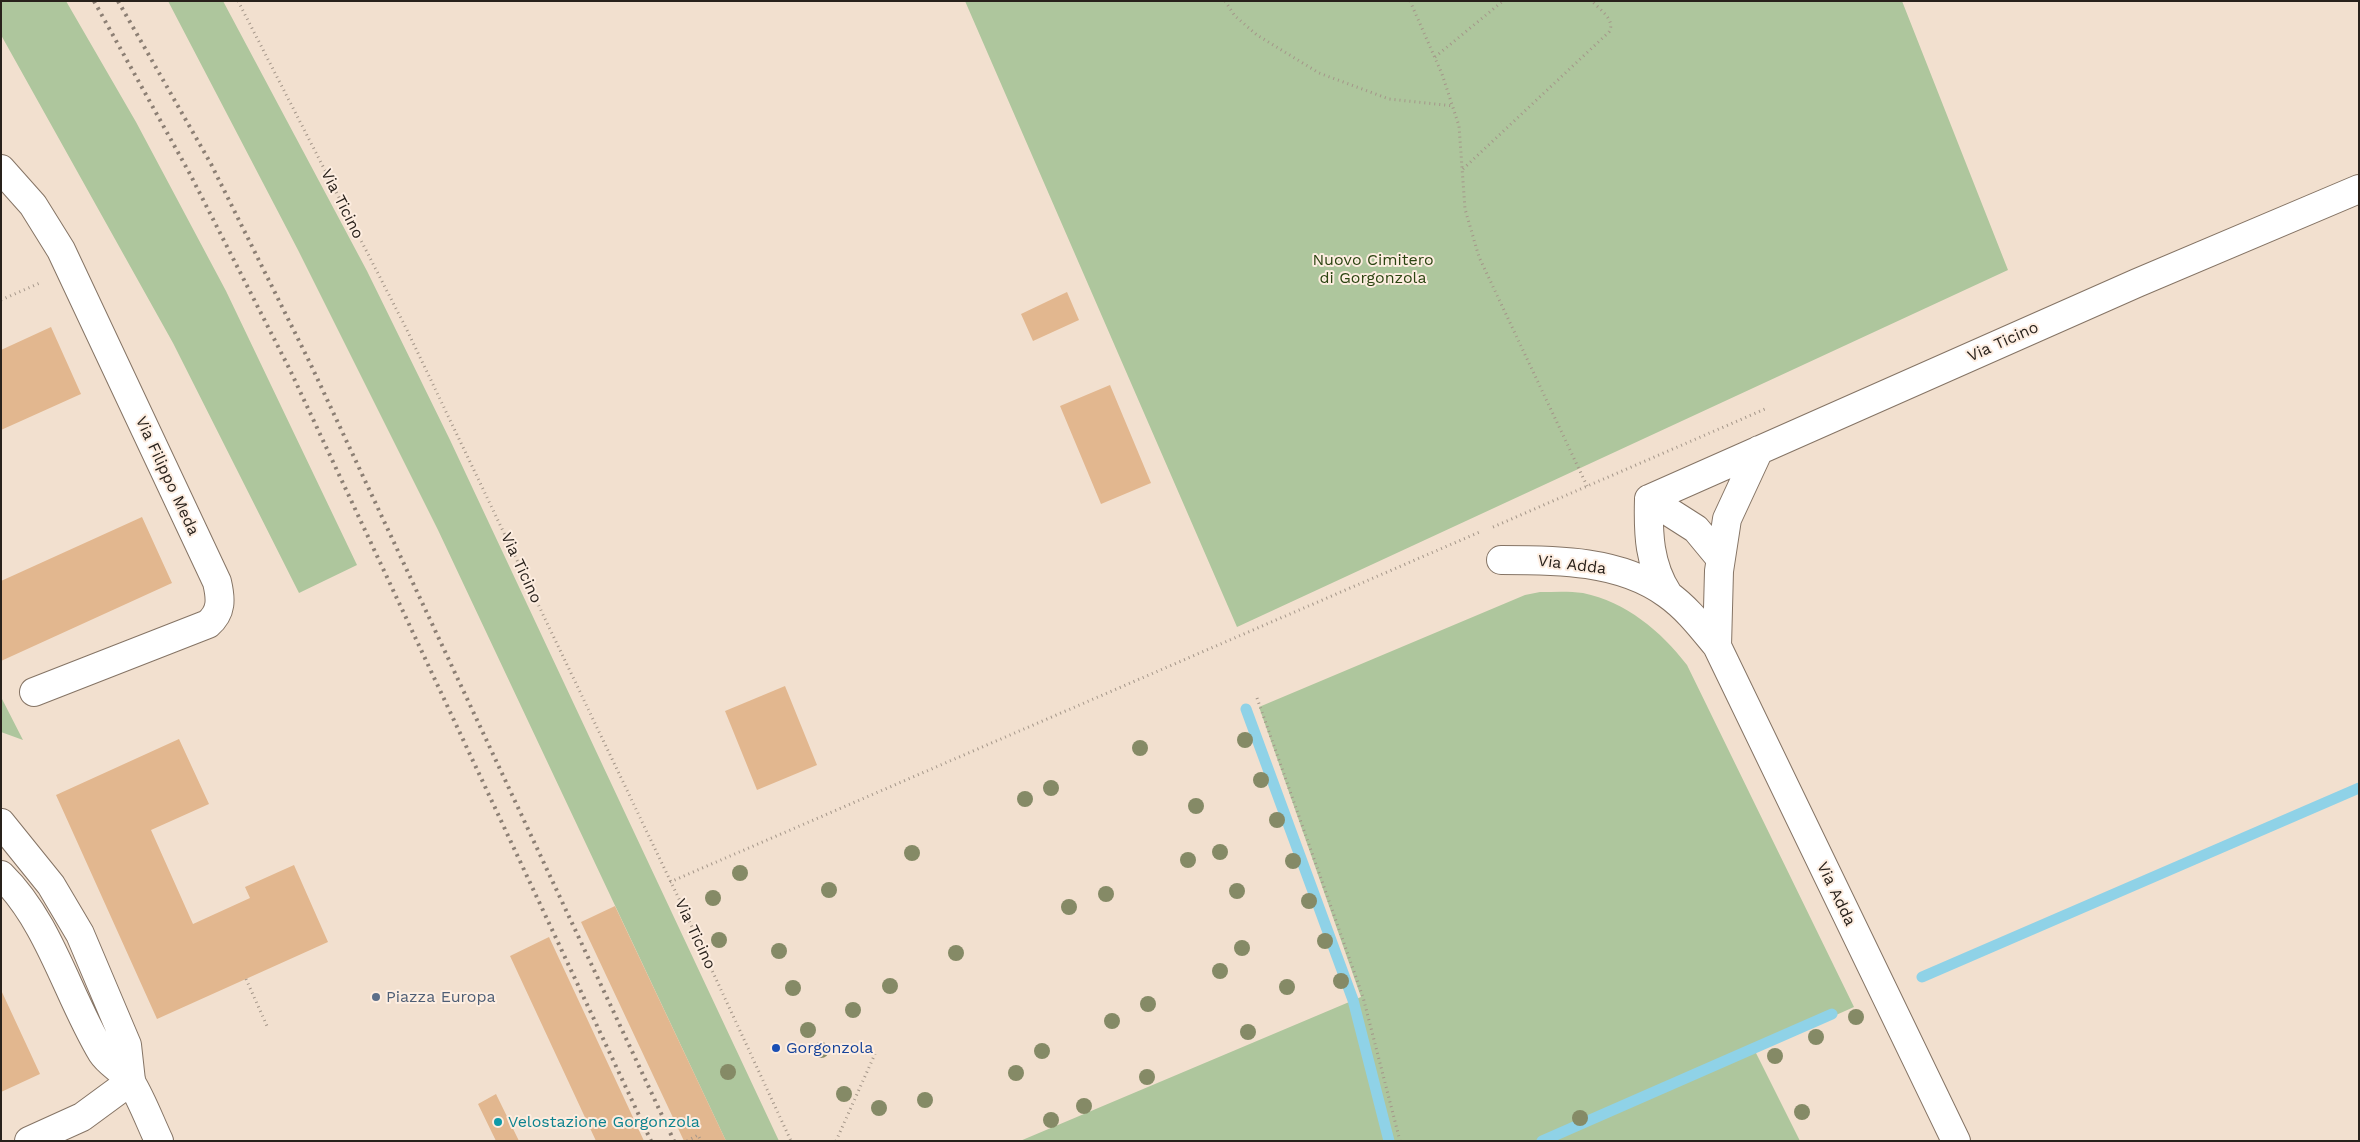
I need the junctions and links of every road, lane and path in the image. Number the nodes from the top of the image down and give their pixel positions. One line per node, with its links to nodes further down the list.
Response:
1 (238, 1): 25 (path, Via Ticino)
2 (1225, 1): 7 (path)
3 (1410, 1): 6 (path)
4 (1504, 1): 6 (path)
5 (1592, 1): 9 (path)
6 (1435, 57): 7 (path)
7 (1454, 106): 9 (path)
8 (1, 169): 11 (street, Via Filippo Meda)
9 (1463, 169): 15 (path)
10 (2359, 189): 14 (street, Via Ticino)
11 (70, 270): 12 (path); 21 (street, Via Filippo Meda)
12 (1, 300)
13 (1768, 408): 15 (path)
14 (1759, 450): 16 (street, Via Ticino); 17 (street, Via Adda)
15 (1587, 486): 25 (path)
16 (1649, 499): 17 (street); 19 (street, Via Adda)
17 (1720, 558): 20 (street, Via Adda)
18 (1501, 560): 19 (street, Via Adda)
19 (1668, 594): 20 (street, Via Adda)
20 (1718, 646): 37 (street, Via Adda)
21 (34, 692)
22 (1257, 698): 36 (path)
23 (1, 823): 29 (street)
24 (1, 875): 29 (street)
25 (670, 882): 34 (path, Via Ticino)
26 (246, 979): 27 (path)
27 (267, 1026)
28 (875, 1054): 35 (path)
29 (131, 1082): 30 (street); 31 (street)
30 (29, 1141)
31 (159, 1141)
32 (687, 1141): 33 (path)
33 (701, 1141)
34 (791, 1141)
35 (836, 1141)
36 (1400, 1141)
37 (1956, 1141)

